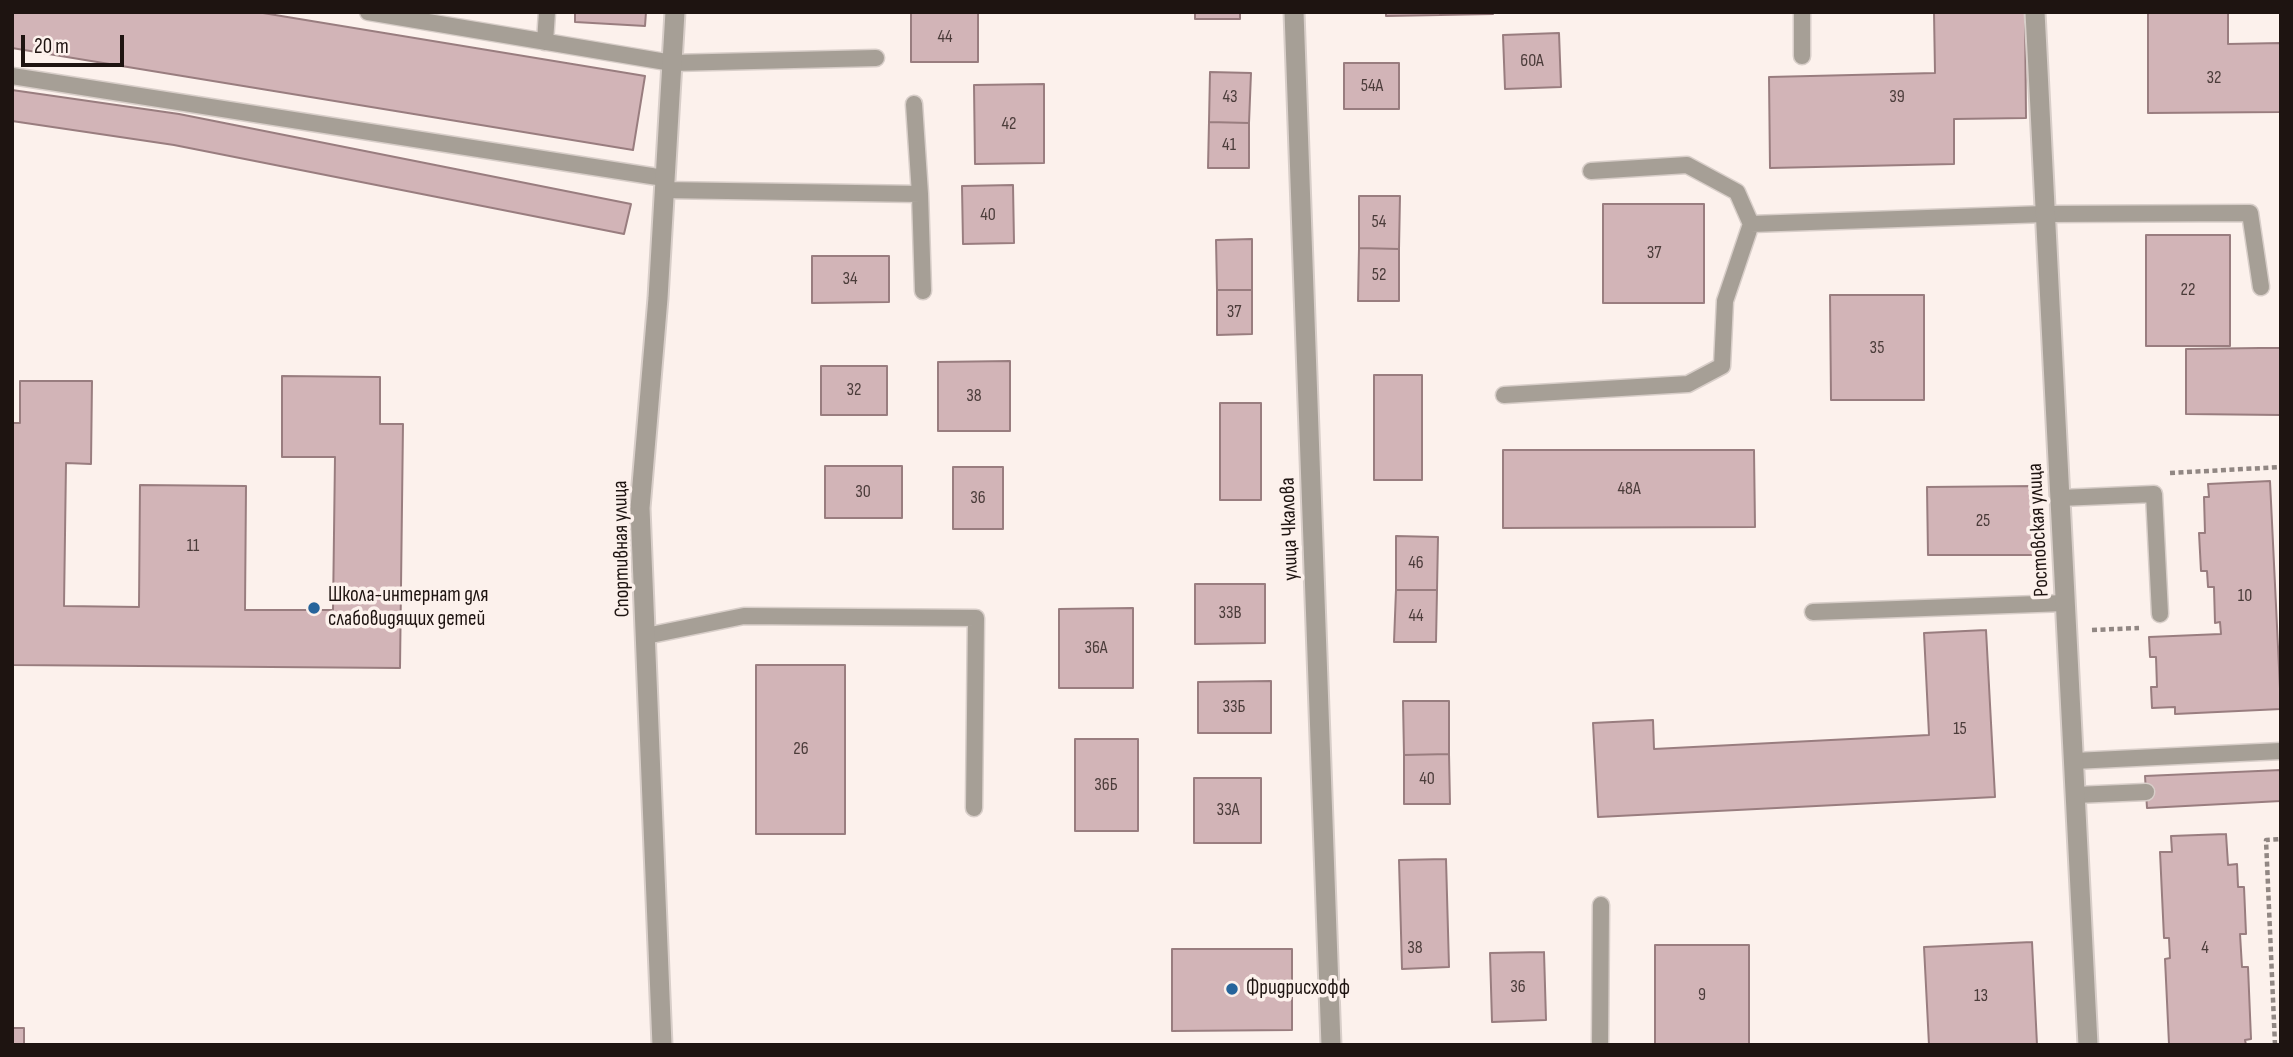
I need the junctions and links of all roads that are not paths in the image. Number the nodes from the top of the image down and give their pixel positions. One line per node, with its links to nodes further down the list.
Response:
1 (368, 12): 7 (lane)
2 (547, 12): 8 (lane)
3 (675, 12): 11 (street, Спортивная улица)
4 (1294, 12): 34 (street, улица Чкалова)
5 (1801, 12): 9 (lane)
6 (2035, 12): 17 (street, Ростовская улица)
7 (419, 16): 8 (lane)
8 (545, 42): 11 (lane)
9 (1802, 56)
10 (876, 58): 11 (lane)
11 (672, 63): 15 (street, Спортивная улица)
12 (12, 76): 15 (lane)
13 (915, 104): 16 (lane)
14 (1591, 171): 18 (lane)
15 (664, 184): 16 (lane); 26 (street, Спортивная улица)
16 (920, 194): 20 (lane)
17 (2045, 215): 18 (lane); 19 (lane); 22 (street, Ростовская улица)
18 (1751, 224): 21 (lane)
19 (2261, 287)
20 (923, 291)
21 (1504, 395)
22 (2060, 498): 23 (street, Ростовская улица); 25 (lane)
23 (2066, 603): 24 (lane); 28 (street, Ростовская улица)
24 (1813, 612)
25 (2160, 614)
26 (646, 636): 31 (lane); 33 (street, Спортивная улица)
27 (2281, 751): 28 (lane)
28 (2074, 761): 30 (street, Ростовская улица)
29 (2146, 792): 30 (lane)
30 (2075, 795): 36 (street, Ростовская улица)
31 (974, 808)
32 (1601, 905): 35 (lane)
33 (662, 1045)
34 (1331, 1045)
35 (1600, 1045)
36 (2088, 1045)

